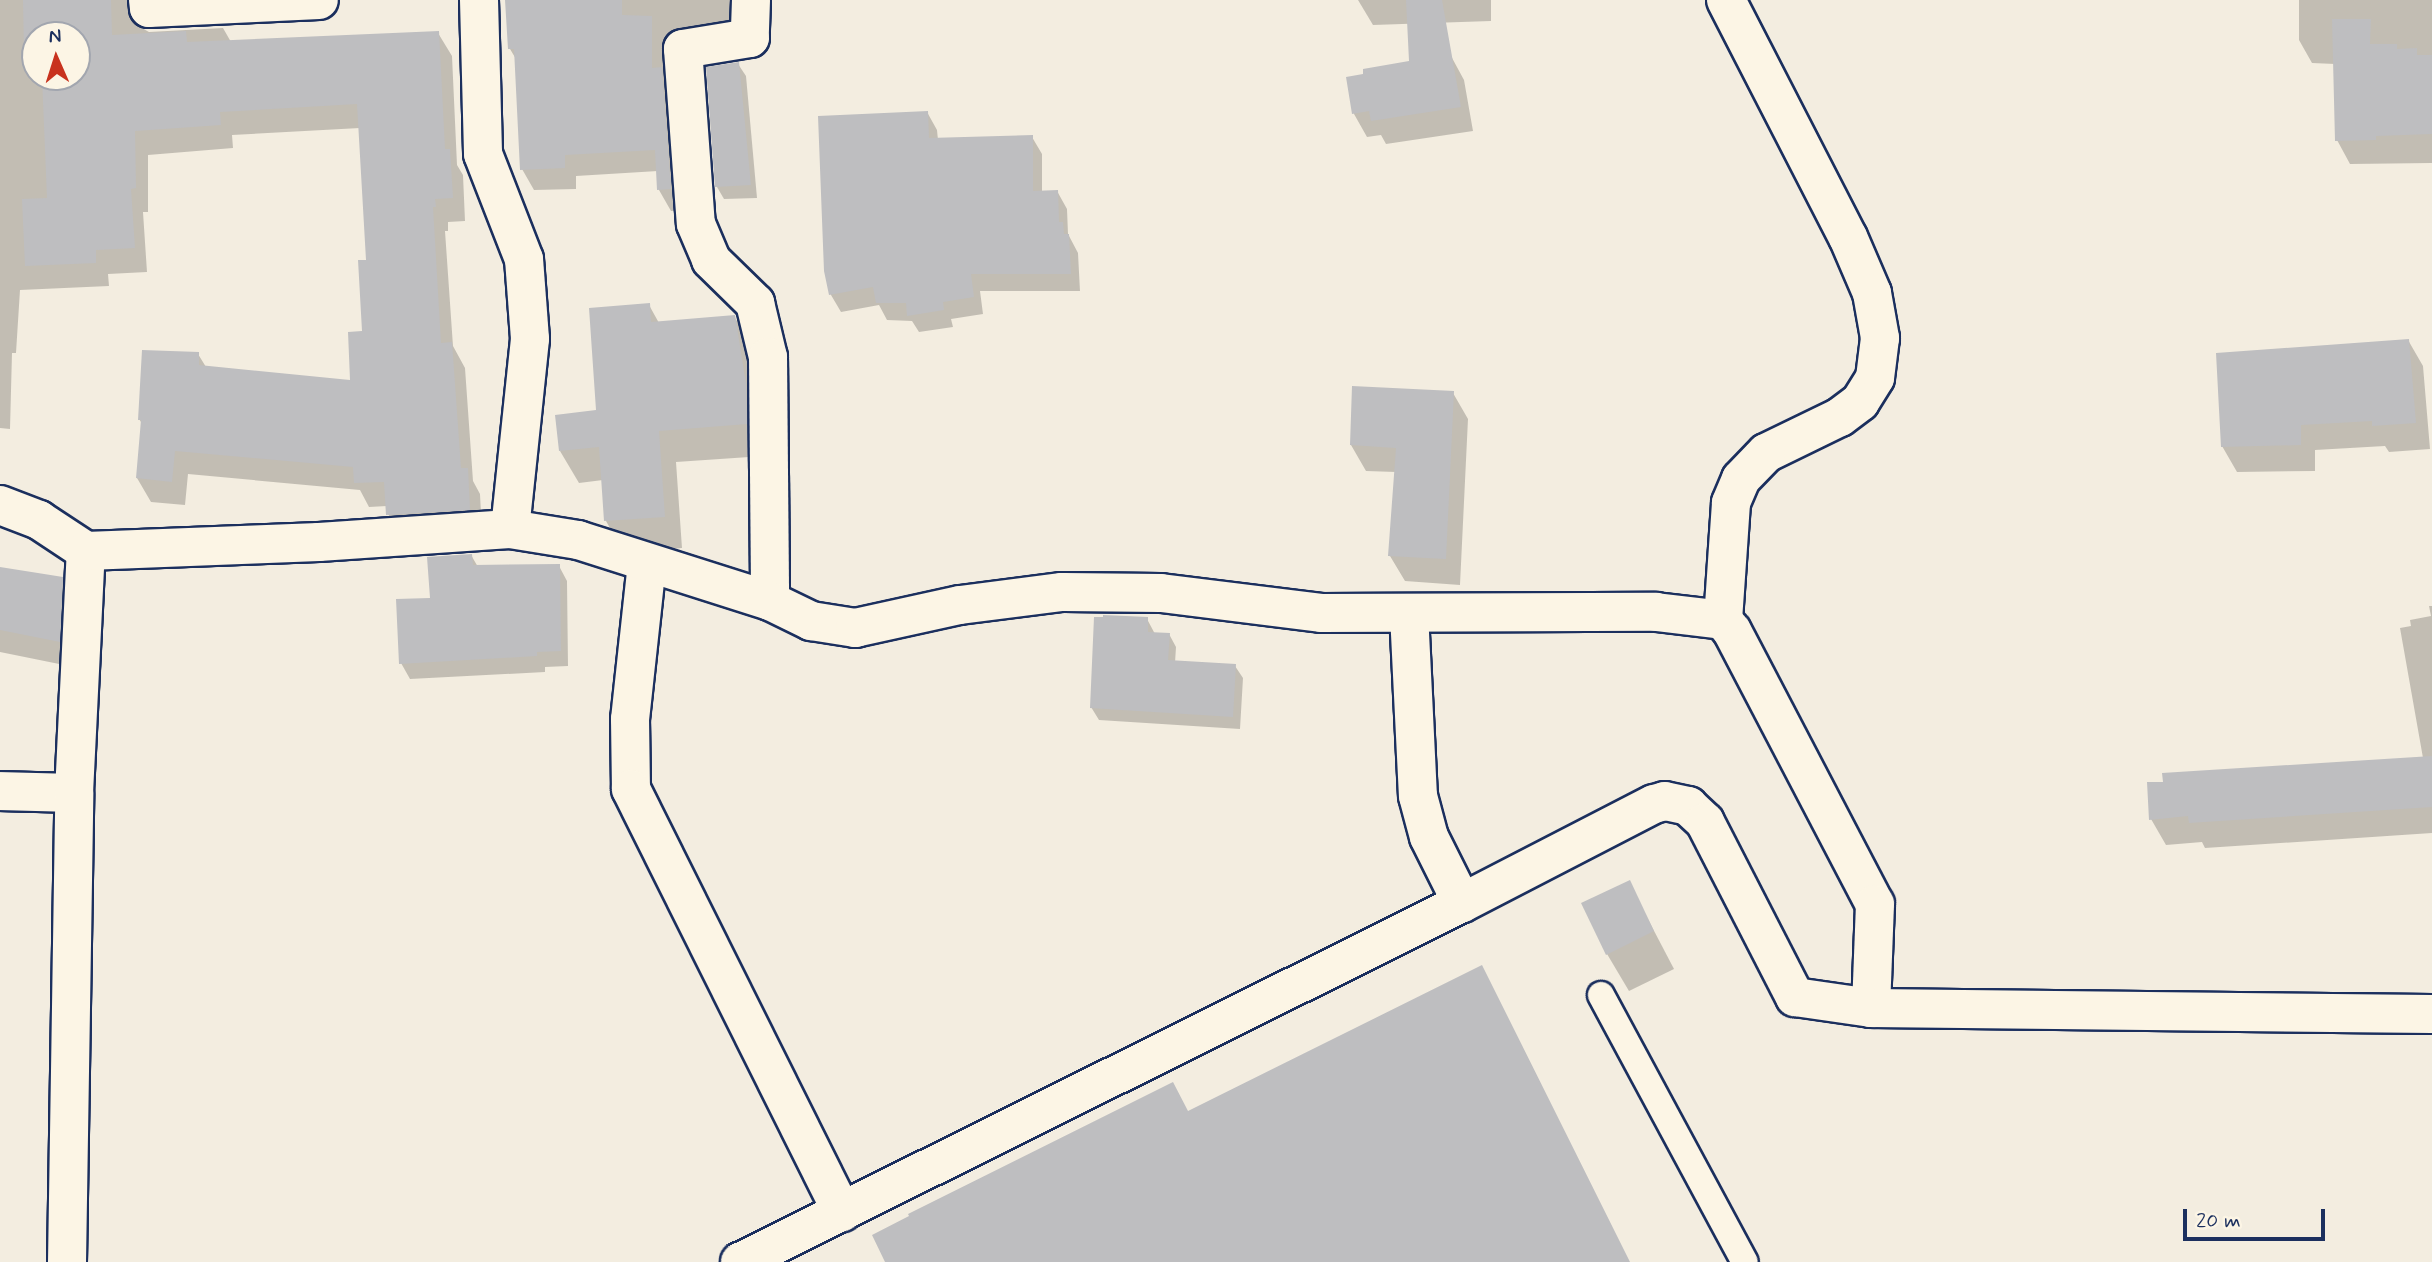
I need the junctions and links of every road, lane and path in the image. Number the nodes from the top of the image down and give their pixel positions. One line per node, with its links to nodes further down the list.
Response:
1 (148, 0): 2 (street)
2 (319, 0)
3 (479, 0): 7 (street)
4 (751, 0): 10 (street)
5 (1726, 0): 12 (street)
6 (0, 505): 8 (street)
7 (510, 529): 8 (street); 9 (street)
8 (86, 551): 14 (street)
9 (647, 563): 10 (street); 19 (street)
10 (770, 601): 11 (street)
11 (1409, 613): 12 (street); 15 (street)
12 (1723, 620): 17 (street)
13 (0, 791): 14 (street)
14 (74, 793): 20 (street)
15 (1462, 903): 17 (street); 19 (street)
16 (1601, 995): 22 (lane)
17 (1871, 1008): 18 (street)
18 (2432, 1014)
19 (842, 1212): 21 (street)
20 (67, 1262)
21 (740, 1262)
22 (1745, 1262)

